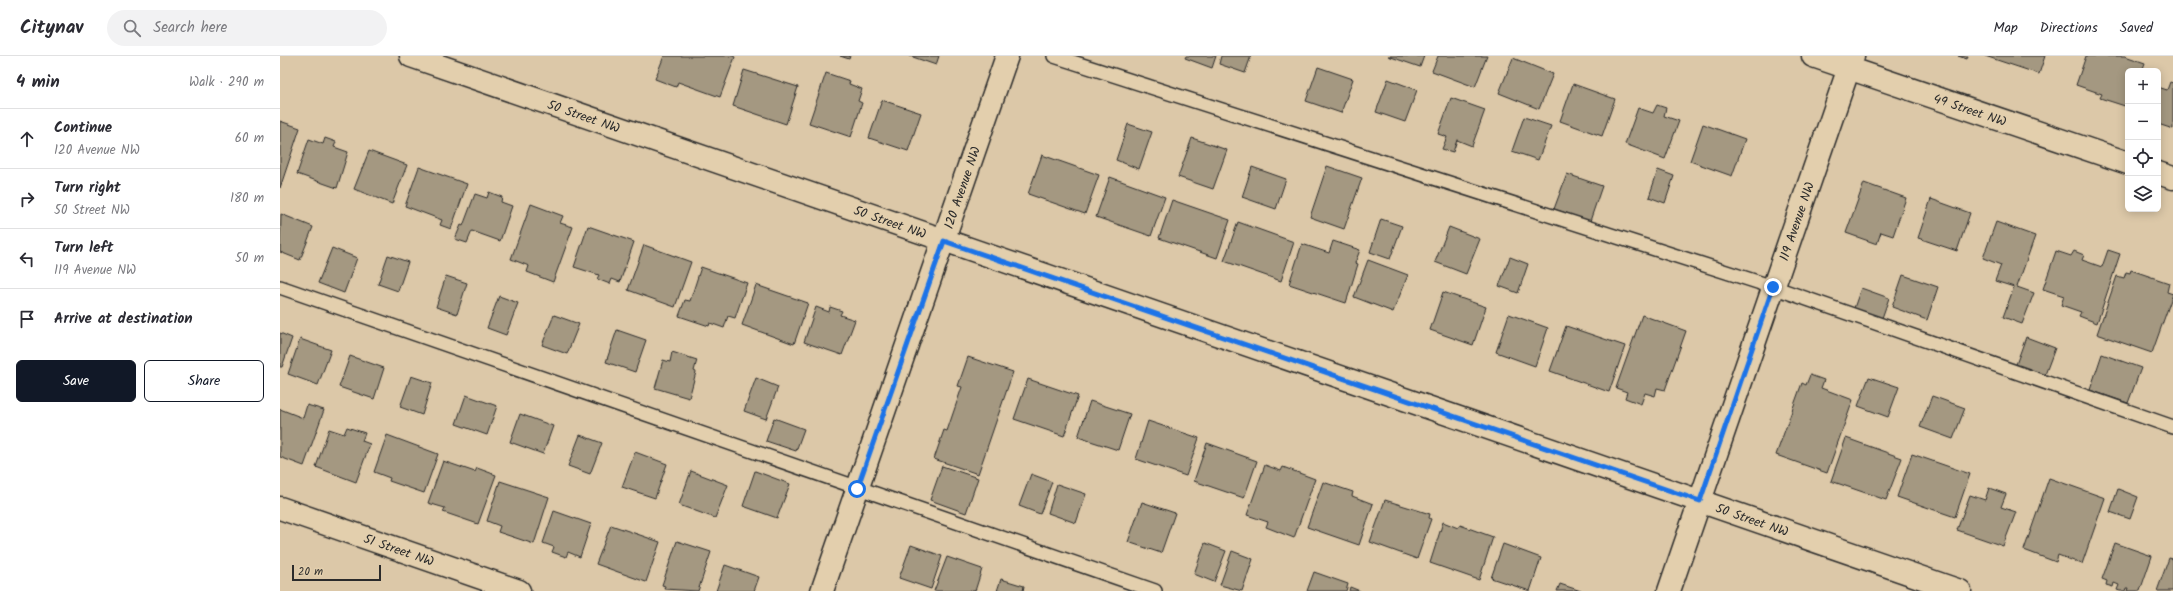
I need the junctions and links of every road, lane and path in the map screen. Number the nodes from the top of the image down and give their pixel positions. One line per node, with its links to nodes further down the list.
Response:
1 (411, 56): 9 (street, 50 Street NW)
2 (1007, 56): 9 (street, 120 Avenue NW)
3 (1054, 56): 11 (lane)
4 (1813, 56): 5 (street, 49 Street NW)
5 (1851, 62): 6 (street, 49 Street NW); 11 (street, 119 Avenue NW)
6 (2125, 162)
7 (2161, 174): 8 (street)
8 (2173, 178)
9 (944, 241): 13 (street, 120 Avenue NW); 14 (street, 50 Street NW)
10 (280, 287): 13 (lane)
11 (1773, 287): 12 (lane); 14 (street, 119 Avenue NW)
12 (2173, 427)
13 (857, 489): 17 (street, 120 Avenue NW); 18 (lane)
14 (1700, 501): 19 (street, 119 Avenue NW); 20 (street, 50 Street NW)
15 (280, 508): 16 (street, 51 Street NW)
16 (519, 591)
17 (822, 591)
18 (1155, 591)
19 (1669, 591)
20 (1960, 591)

